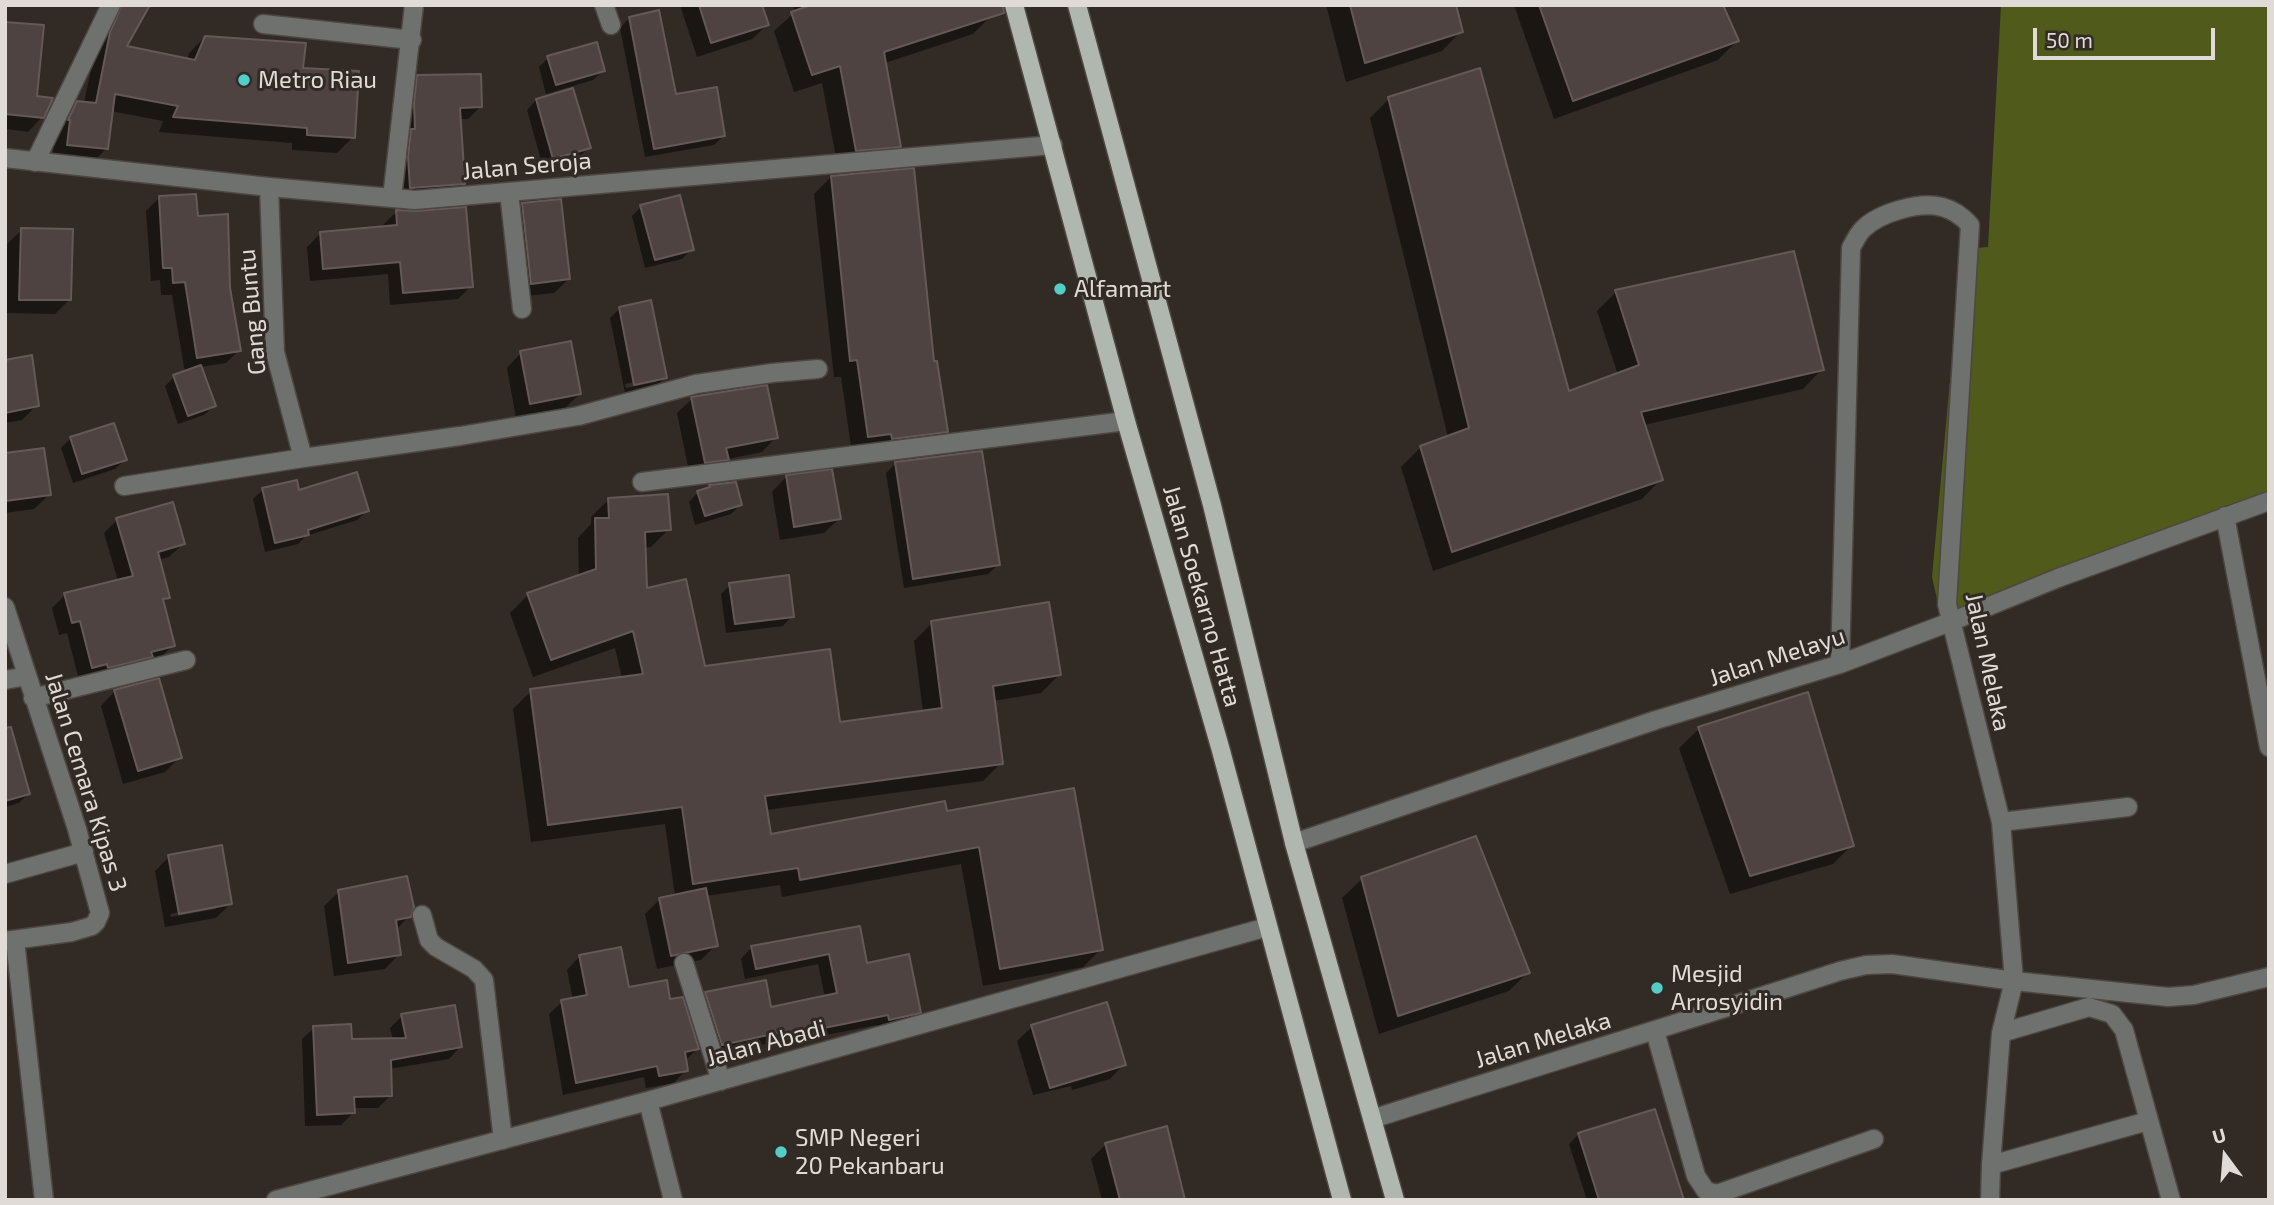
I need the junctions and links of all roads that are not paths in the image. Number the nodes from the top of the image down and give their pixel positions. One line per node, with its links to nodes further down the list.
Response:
1 (111, 5): 11 (street)
2 (414, 5): 8 (street)
3 (604, 5): 7 (street)
4 (1014, 5): 9 (main road, Jalan Soekarno Hatta)
5 (1077, 5): 33 (main road, Jalan Soekarno Hatta)
6 (263, 24): 8 (street)
7 (611, 25)
8 (412, 40): 14 (street)
9 (1053, 145): 13 (street, Jalan Seroja); 17 (main road, Jalan Soekarno Hatta)
10 (5, 158): 11 (street, Jalan Seroja)
11 (34, 162): 12 (street, Jalan Seroja)
12 (269, 187): 14 (street, Jalan Seroja); 18 (street, Gang Buntu)
13 (509, 191): 14 (street, Jalan Seroja); 15 (street)
14 (392, 198)
15 (522, 309)
16 (818, 369): 18 (street)
17 (1126, 421): 19 (street); 37 (main road, Jalan Soekarno Hatta)
18 (303, 458): 20 (street)
19 (642, 482)
20 (124, 486)
21 (2269, 501): 22 (street, Jalan Melayu)
22 (2225, 516): 24 (street, Jalan Melayu); 30 (street)
23 (5, 607): 27 (street, Jalan Cemara Kipas 3)
24 (1950, 622): 26 (street, Jalan Melayu); 26 (street, Jalan Melaka); 32 (street, Jalan Melaka)
25 (186, 660): 29 (street)
26 (1840, 664): 33 (street, Jalan Melayu)
27 (27, 676): 28 (street); 29 (street, Jalan Cemara Kipas 3)
28 (5, 680)
29 (33, 698): 34 (street, Jalan Cemara Kipas 3)
30 (2269, 747)
31 (2128, 807): 32 (street)
32 (2001, 822): 41 (street, Jalan Melaka)
33 (1294, 843): 46 (main road, Jalan Soekarno Hatta)
34 (84, 852): 35 (street); 38 (street, Jalan Cemara Kipas 3)
35 (5, 874)
36 (422, 915): 48 (street)
37 (1267, 927): 44 (street, Jalan Abadi); 54 (main road, Jalan Soekarno Hatta)
38 (10, 940): 51 (street)
39 (684, 963): 44 (street)
40 (2269, 977): 41 (street, Jalan Melaka)
41 (2014, 981): 42 (street, Jalan Melaka); 43 (street)
42 (1655, 1031): 46 (street, Jalan Melaka); 49 (street)
43 (2001, 1033): 47 (street); 50 (street)
44 (721, 1081): 45 (street, Jalan Abadi)
45 (648, 1101): 48 (street, Jalan Abadi); 53 (street)
46 (1372, 1119): 55 (main road, Jalan Soekarno Hatta)
47 (2148, 1121): 50 (street); 57 (street)
48 (503, 1139): 52 (street, Jalan Abadi)
49 (1874, 1139)
50 (1991, 1166): 56 (street)
51 (44, 1200)
52 (276, 1200)
53 (673, 1200)
54 (1342, 1200)
55 (1395, 1200)
56 (1990, 1200)
57 (2171, 1200)

